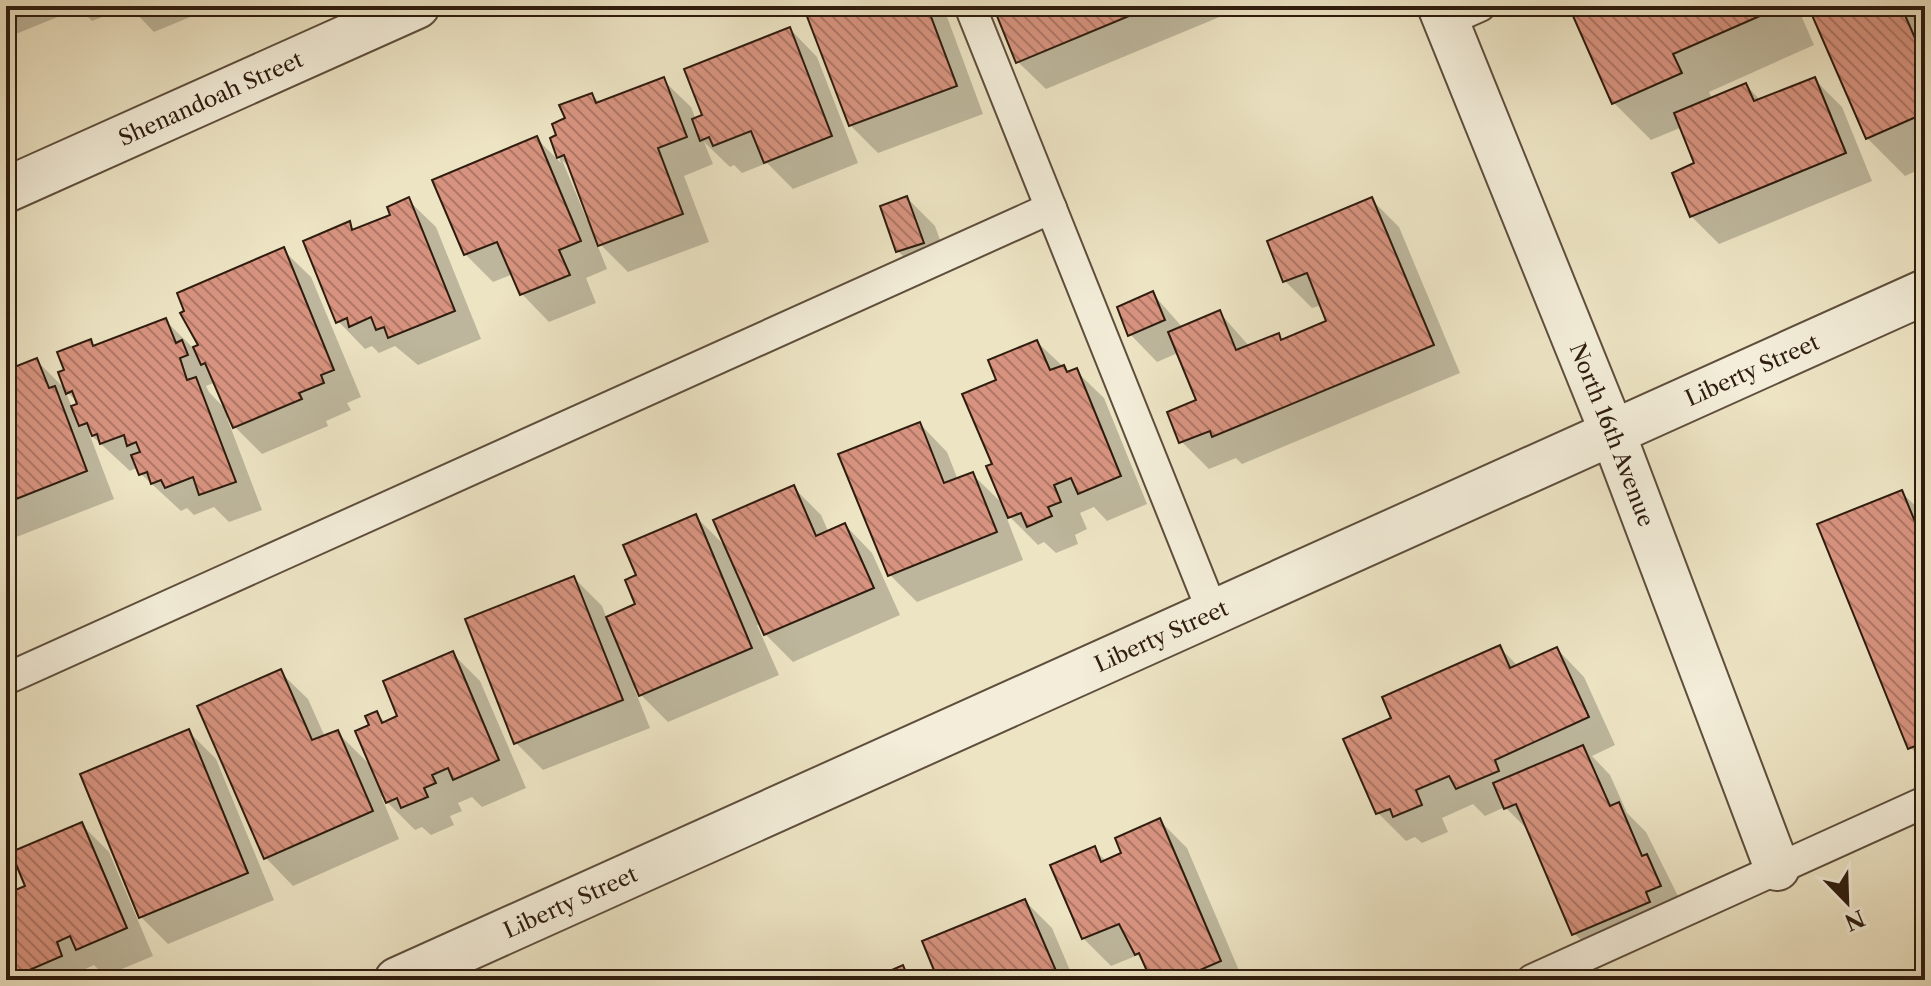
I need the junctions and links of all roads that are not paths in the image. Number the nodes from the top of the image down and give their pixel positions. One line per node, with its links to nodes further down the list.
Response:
1 (417, 6): 4 (street, Shenandoah Street)
2 (970, 6): 5 (lane)
3 (1455, 11): 7 (street, North 16th Avenue)
4 (6, 190)
5 (1051, 208): 8 (lane); 9 (lane)
6 (1925, 292): 7 (street, Liberty Street)
7 (1613, 434): 8 (street, Liberty Street); 11 (street, North 16th Avenue)
8 (1213, 613): 12 (street, Liberty Street)
9 (6, 679)
10 (1925, 802): 11 (lane)
11 (1777, 868): 13 (lane)
12 (397, 980)
13 (1532, 980)

